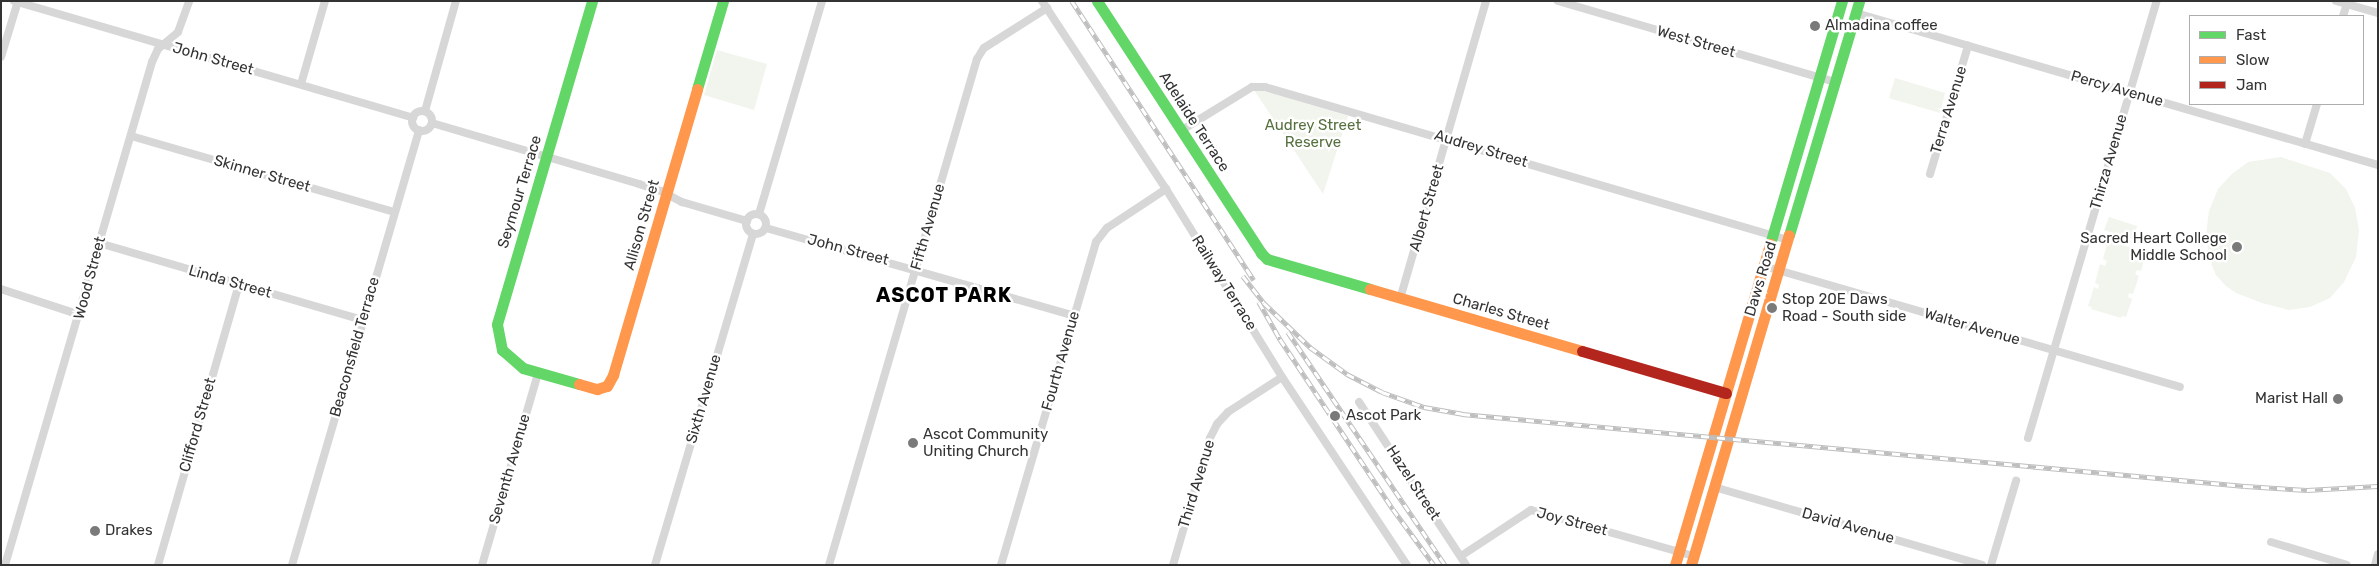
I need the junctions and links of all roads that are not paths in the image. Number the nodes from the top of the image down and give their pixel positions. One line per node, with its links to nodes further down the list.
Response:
1 (190, 1): 20 (street, Wood Street)
2 (325, 1): 25 (street)
3 (456, 1): 28 (street)
4 (592, 1): 36 (street, Seymour Terrace)
5 (723, 1): 40 (street, Allison Street)
6 (822, 1): 42 (street)
7 (1098, 1): 32 (street, Adelaide Terrace)
8 (1486, 1): 34 (street, Albert Street)
9 (1558, 1): 23 (street, West Street)
10 (1842, 1): 23 (street, Daws Road)
11 (1859, 1): 17 (street, Daws Road)
12 (2157, 1): 26 (street, Thirza Avenue)
13 (2336, 1): 15 (street)
14 (16, 2): 20 (street, John Street); 22 (street)
15 (2347, 3): 18 (street); 19 (street)
16 (1044, 4): 39 (street, Railway Terrace); 51 (street, Fifth Avenue)
17 (1856, 13): 21 (street, Percy Avenue); 24 (street, Daws Road)
18 (2378, 14)
19 (2343, 15)
20 (162, 44): 25 (street, John Street); 33 (street, Wood Street)
21 (1968, 46): 26 (street, Percy Avenue); 38 (street, Terra Avenue)
22 (1, 58)
23 (1820, 78): 24 (street, West Street); 46 (street, Daws Road)
24 (1835, 82): 47 (street, Daws Road)
25 (301, 84): 29 (street, John Street)
26 (2130, 93): 35 (street, Percy Avenue); 59 (street, Thirza Avenue)
27 (2317, 105): 35 (street)
28 (425, 111): 29 (street); 30 (street)
29 (412, 118): 31 (street)
30 (432, 123): 31 (street); 36 (street)
31 (419, 130): 41 (street, Beaconsfield Terrace)
32 (1182, 130): 34 (street, Audrey Street); 49 (street, Adelaide Terrace)
33 (131, 136): 41 (street, Skinner Street); 48 (street, Wood Street)
34 (1447, 139): 46 (street, Audrey Street); 55 (street, Albert Street)
35 (2306, 144): 37 (street, Percy Avenue)
36 (546, 156): 40 (street); 60 (street, Seymour Terrace)
37 (2378, 165)
38 (1930, 174)
39 (1166, 189): 57 (street, Fourth Avenue); 61 (street, Railway Terrace)
40 (666, 195): 43 (street); 60 (street, Allison Street)
41 (394, 212): 58 (street, Beaconsfield Terrace)
42 (759, 214): 43 (street); 44 (street)
43 (747, 221): 45 (street)
44 (766, 228): 45 (street); 51 (street, John Street)
45 (753, 234): 78 (street, Sixth Avenue)
46 (1773, 236): 47 (street, Audrey Street); 50 (street, Daws Road)
47 (1788, 240): 52 (street, Daws Road)
48 (99, 243): 53 (street, Linda Street); 56 (street, Wood Street)
49 (1267, 259): 55 (street, Charles Street)
50 (1764, 266): 52 (street, Walter Avenue); 63 (street, Daws Road)
51 (916, 269): 57 (street, John Street); 79 (street, Fifth Avenue)
52 (1779, 271): 59 (street, Walter Avenue); 67 (street, Daws Road)
53 (239, 285): 58 (street, Linda Street); 75 (street, Clifford Street)
54 (1, 289): 56 (street)
55 (1400, 299): 63 (street, Charles Street)
56 (80, 315): 74 (street, Wood Street)
57 (1074, 316): 80 (street, Fourth Avenue)
58 (362, 320): 76 (street, Beaconsfield Terrace)
59 (2054, 351): 62 (street, Walter Avenue); 65 (street, Thirza Avenue)
60 (538, 373): 77 (street, Seventh Avenue)
61 (1282, 377): 73 (street, Railway Terrace); 81 (street, Third Avenue)
62 (2180, 387)
63 (1726, 393): 69 (street, Daws Road)
64 (1359, 402): 71 (street, Hazel Street)
65 (2028, 438)
66 (2016, 481): 85 (street)
67 (1714, 487): 72 (street, Daws Road); 84 (street, David Avenue)
68 (2271, 542): 86 (street)
69 (1679, 552): 71 (street, Joy Street); 72 (street, Joy Street); 83 (street, Daws Road)
70 (2378, 554): 87 (street)
71 (1460, 556): 82 (street, Hazel Street)
72 (1692, 561)
73 (1404, 564)
74 (5, 565)
75 (158, 565)
76 (292, 565)
77 (482, 565)
78 (655, 565)
79 (829, 565)
80 (1001, 565)
81 (1173, 565)
82 (1466, 565)
83 (1675, 565)
84 (1982, 565)
85 (1991, 565)
86 (2347, 565)
87 (2375, 565)

